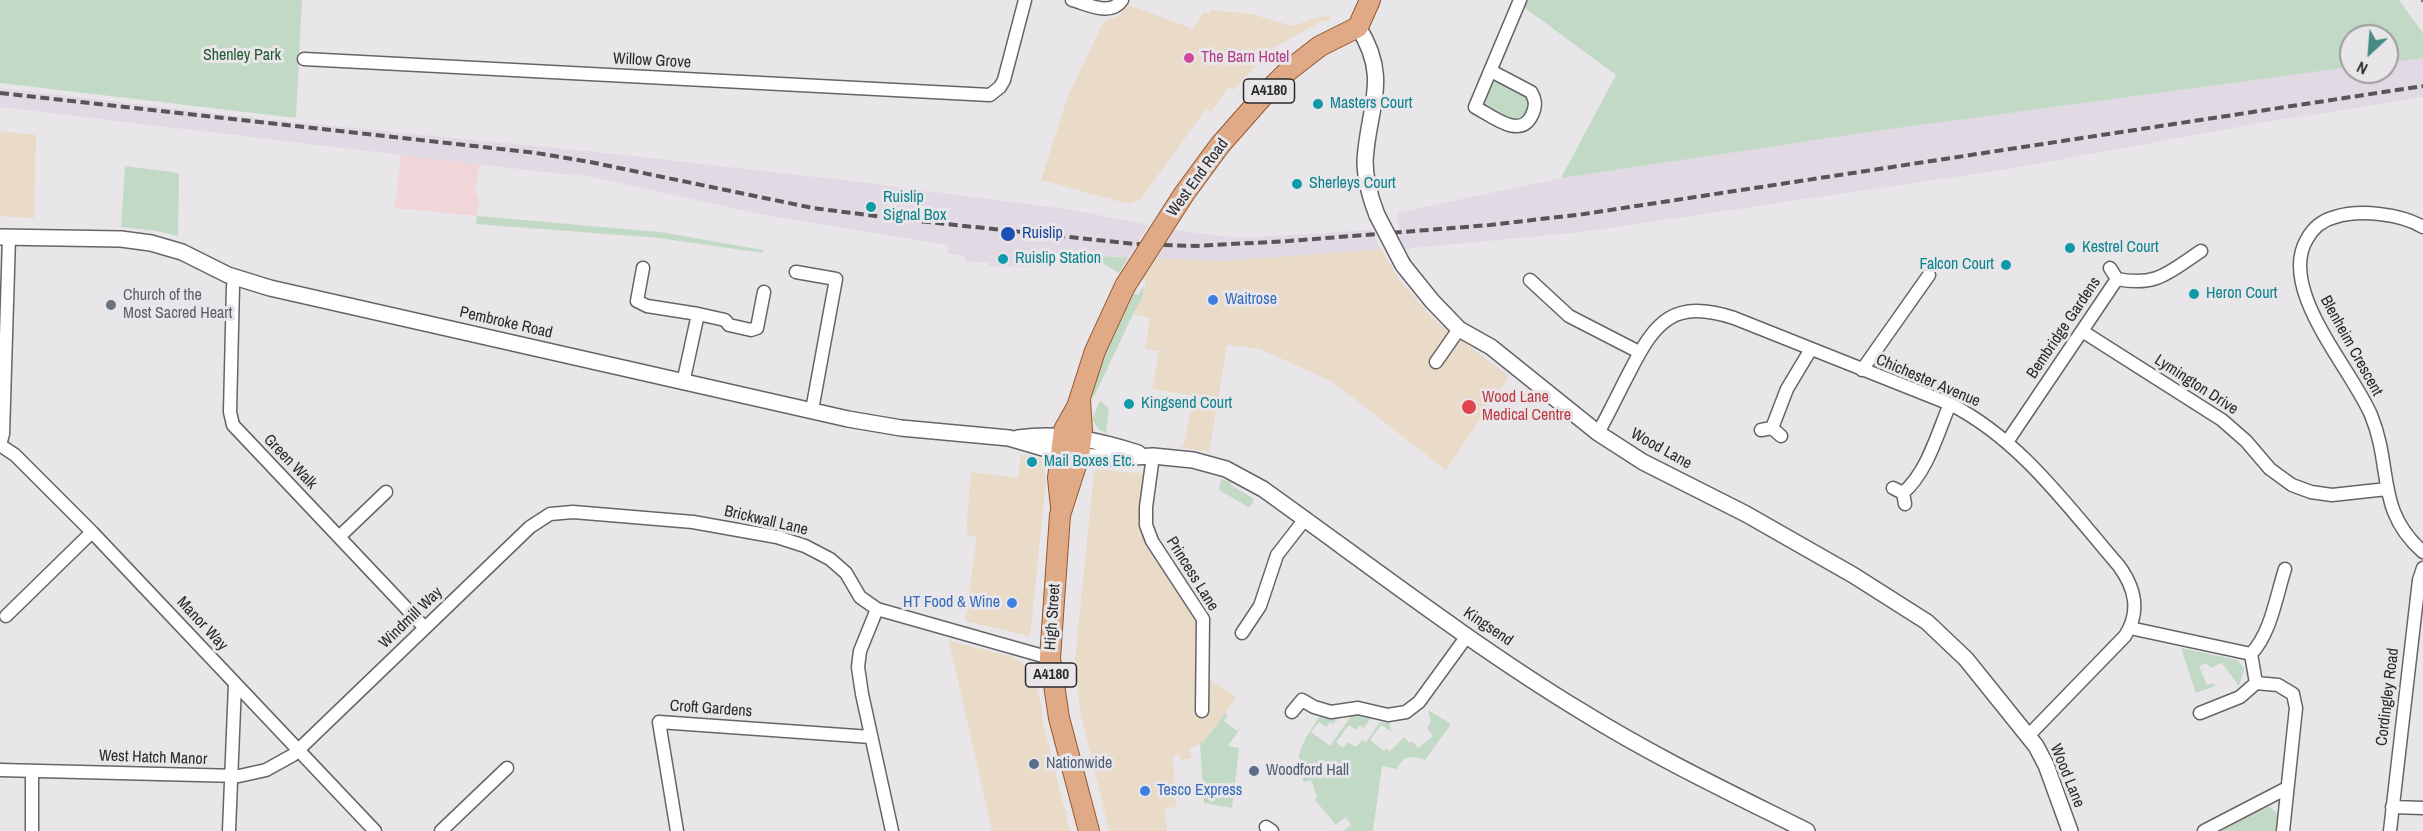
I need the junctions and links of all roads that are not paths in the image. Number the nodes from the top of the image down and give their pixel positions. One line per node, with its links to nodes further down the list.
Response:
1 (1025, 0): 7 (street, Willow Grove)
2 (1072, 0): 3 (street)
3 (1122, 0)
4 (1370, 0): 6 (main road)
5 (1520, 0): 8 (street)
6 (1358, 27): 21 (street, Wood Lane, bridge); 34 (main road, West End Road / A4180, bridge)
7 (304, 59)
8 (1491, 71): 8 (street)
9 (2423, 227): 36 (street, Blenheim Crescent)
10 (5, 237): 16 (street, Pembroke Road); 33 (street)
11 (2201, 251): 17 (street, Bembridge Gardens)
12 (643, 268): 20 (street)
13 (2110, 268): 17 (street)
14 (796, 272): 29 (street)
15 (1929, 275): 26 (street)
16 (236, 278): 27 (street, Pembroke Road); 42 (street, Green Walk)
17 (2117, 279): 22 (street, Bembridge Gardens)
18 (1530, 280): 24 (street)
19 (764, 292): 20 (street)
20 (698, 314): 27 (street)
21 (1459, 328): 25 (street); 31 (street, Wood Lane)
22 (2082, 331): 32 (street, Bembridge Gardens); 36 (street, Lymington Drive)
23 (1811, 349): 24 (street, Chichester Avenue); 26 (street, Chichester Avenue); 30 (street)
24 (1640, 352): 31 (street, Chichester Avenue)
25 (1436, 362)
26 (1862, 370): 28 (street, Chichester Avenue)
27 (683, 383): 29 (street, Pembroke Road)
28 (1950, 405): 32 (street, Chichester Avenue); 38 (street)
29 (812, 410): 34 (street, Pembroke Road)
30 (1771, 431)
31 (1598, 433): 59 (street, Wood Lane)
32 (2007, 442): 49 (street, Chichester Avenue)
33 (0, 445): 41 (street, Manor Way)
34 (1068, 447): 35 (street, Kingsend); 53 (main road, High Street / A4180)
35 (1153, 456): 40 (street, Kingsend); 56 (street, Princess Lane)
36 (2387, 489): 43 (street, Blenheim Crescent)
37 (386, 492): 42 (street)
38 (1900, 495)
39 (550, 514): 46 (street, Brickwall Lane); 48 (street, Windmill Way)
40 (1305, 519): 50 (street); 51 (street, Kingsend)
41 (92, 532): 47 (street); 55 (street, Manor Way)
42 (339, 537): 48 (street, Green Walk)
43 (2423, 552)
44 (2423, 568): 67 (street, Cordingley Road)
45 (2284, 569): 52 (street)
46 (877, 609): 53 (street, Brickwall Lane); 60 (street)
47 (6, 616)
48 (425, 628): 61 (street, Windmill Way)
49 (2130, 628): 52 (street); 59 (street)
50 (1242, 633)
51 (1467, 636): 57 (street); 76 (street, Kingsend)
52 (2251, 654): 54 (street)
53 (1050, 658): 75 (main road, High Street / A4180)
54 (2256, 683): 58 (street); 66 (street)
55 (235, 684): 61 (street, Manor Way); 65 (street)
56 (1202, 711)
57 (1292, 712)
58 (2200, 713)
59 (2028, 736): 77 (street, Wood Lane)
60 (871, 737): 73 (street, Croft Gardens); 74 (street)
61 (298, 750): 65 (street, West Hatch Manor); 71 (street, Manor Way)
62 (507, 768): 72 (street)
63 (0, 770): 64 (street, West Hatch Manor)
64 (32, 771): 65 (street, West Hatch Manor); 69 (street)
65 (231, 776): 70 (street)
66 (2287, 788): 78 (street); 79 (street)
67 (2392, 807): 68 (street); 80 (street, Cordingley Road)
68 (2423, 808)
69 (32, 831)
70 (229, 831)
71 (375, 831)
72 (441, 831)
73 (676, 831)
74 (892, 831)
75 (1089, 831)
76 (1807, 831)
77 (2070, 831)
78 (2204, 831)
79 (2283, 831)
80 (2390, 831)

